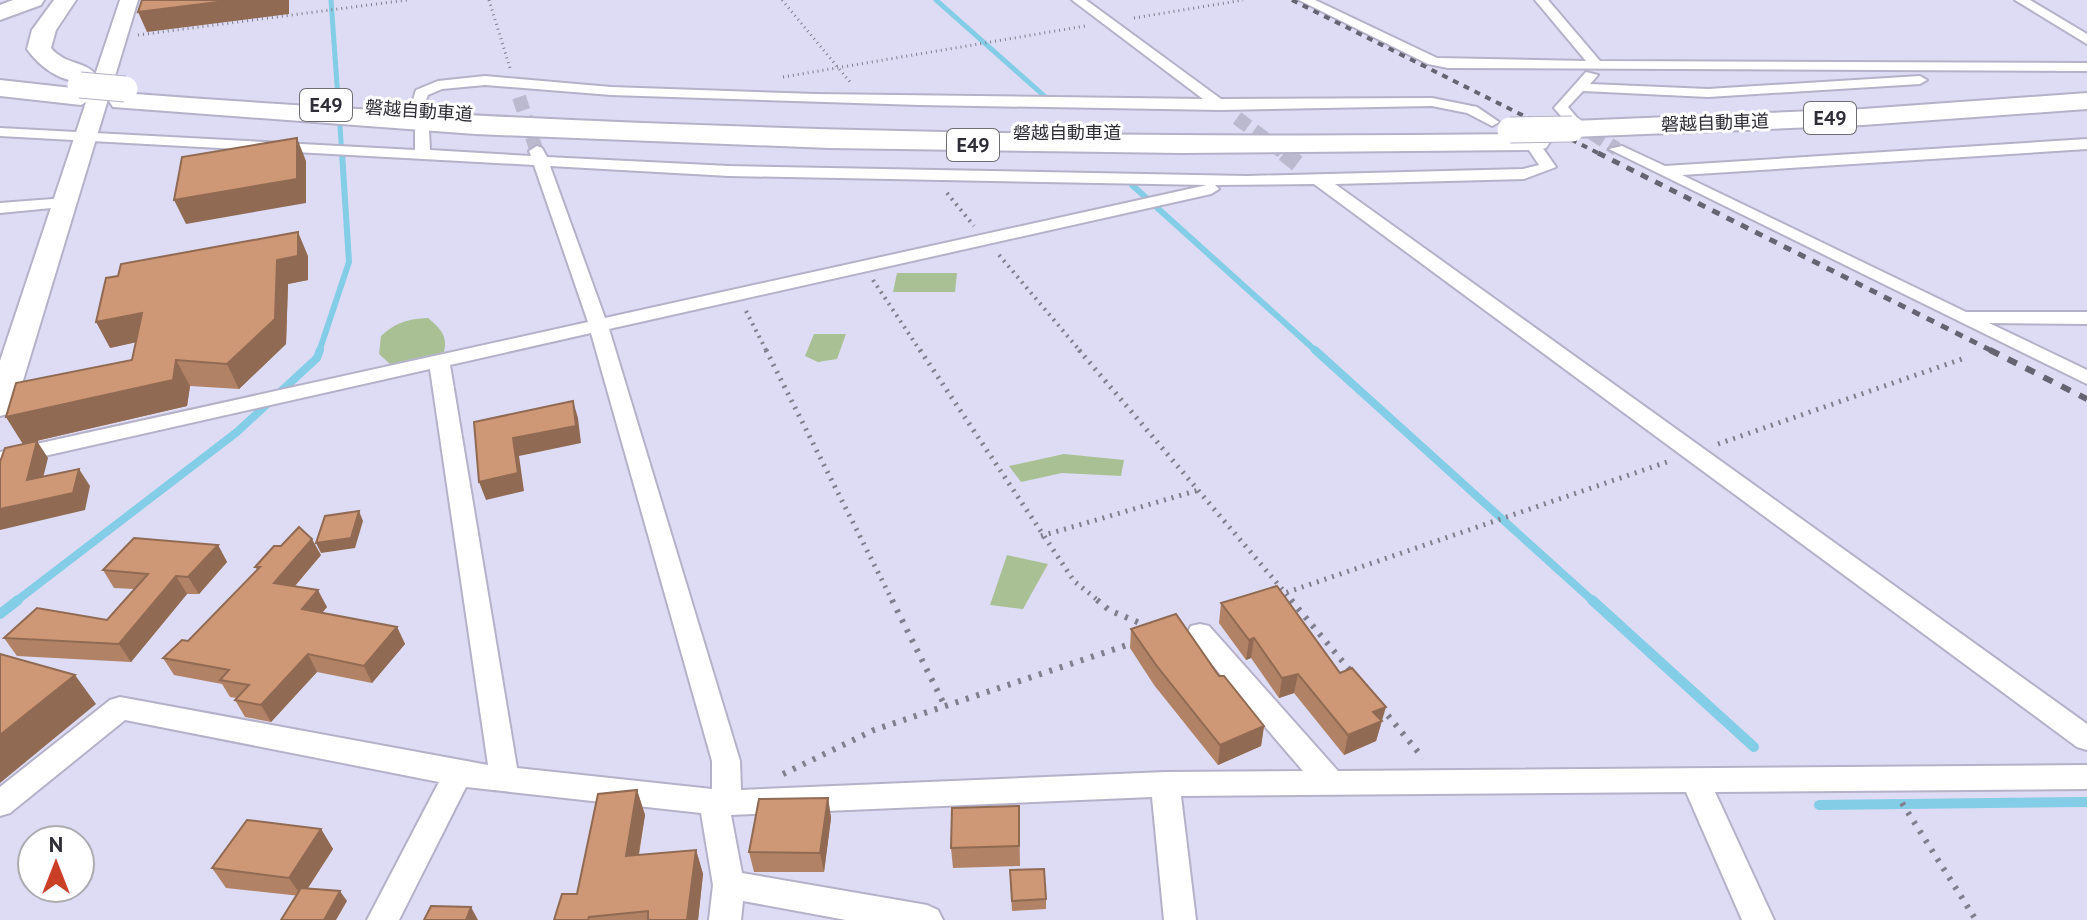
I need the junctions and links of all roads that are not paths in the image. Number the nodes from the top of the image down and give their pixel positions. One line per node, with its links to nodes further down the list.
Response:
1 (33, 0): 8 (highway)
2 (65, 0): 15 (highway)
3 (129, 0): 26 (street)
4 (1078, 0): 19 (street)
5 (1305, 0): 10 (street)
6 (1541, 0): 10 (street)
7 (2021, 0): 9 (street)
8 (0, 13)
9 (2087, 40)
10 (1595, 63): 11 (street); 13 (street)
11 (2087, 70): 13 (street)
12 (0, 76): 15 (highway)
13 (1582, 87): 24 (street)
14 (0, 88): 15 (highway)
15 (81, 91): 16 (highway); 18 (highway)
16 (0, 101)
17 (2087, 101): 24 (highway, 磐越自動車道 / E49)
18 (239, 104): 21 (highway, 磐越自動車道 / E49); 21 (highway, 磐越自動車道 / E49)
19 (1219, 104): 21 (street); 22 (street); 23 (street)
20 (2087, 114): 24 (highway, 磐越自動車道 / E49)
21 (416, 116): 23 (highway, 磐越自動車道 / E49); 28 (highway, 磐越自動車道 / E49); 30 (street)
22 (1237, 118)
23 (1501, 126): 24 (highway, 磐越自動車道 / E49, bridge)
24 (1578, 130): 28 (highway, 磐越自動車道 / E49)
25 (0, 132): 26 (street)
26 (84, 138): 30 (street); 36 (street)
27 (2087, 144): 33 (street)
28 (1537, 146): 34 (street)
29 (1617, 149): 33 (street)
30 (423, 155): 31 (street)
31 (538, 156): 35 (street); 40 (street)
32 (1298, 164): 34 (street)
33 (1665, 171): 38 (street)
34 (1318, 178): 35 (street); 46 (street)
35 (1247, 181): 40 (street)
36 (66, 203): 37 (street); 43 (street)
37 (0, 208)
38 (1962, 317): 39 (street); 42 (street)
39 (2087, 318)
40 (598, 324): 41 (street); 53 (street)
41 (439, 360): 44 (street); 49 (street)
42 (2087, 378)
43 (0, 407)
44 (0, 459)
45 (1200, 633): 52 (street)
46 (2087, 739)
47 (458, 774): 49 (street); 54 (street); 56 (street)
48 (2087, 777): 50 (street)
49 (504, 779): 53 (street)
50 (1695, 780): 52 (street); 60 (street)
51 (1165, 784): 52 (street); 53 (street); 59 (street)
52 (1332, 784)
53 (724, 803): 55 (street)
54 (0, 804)
55 (729, 885): 57 (street); 58 (street)
56 (383, 920)
57 (725, 920)
58 (927, 920)
59 (1180, 920)
60 (1758, 920)

